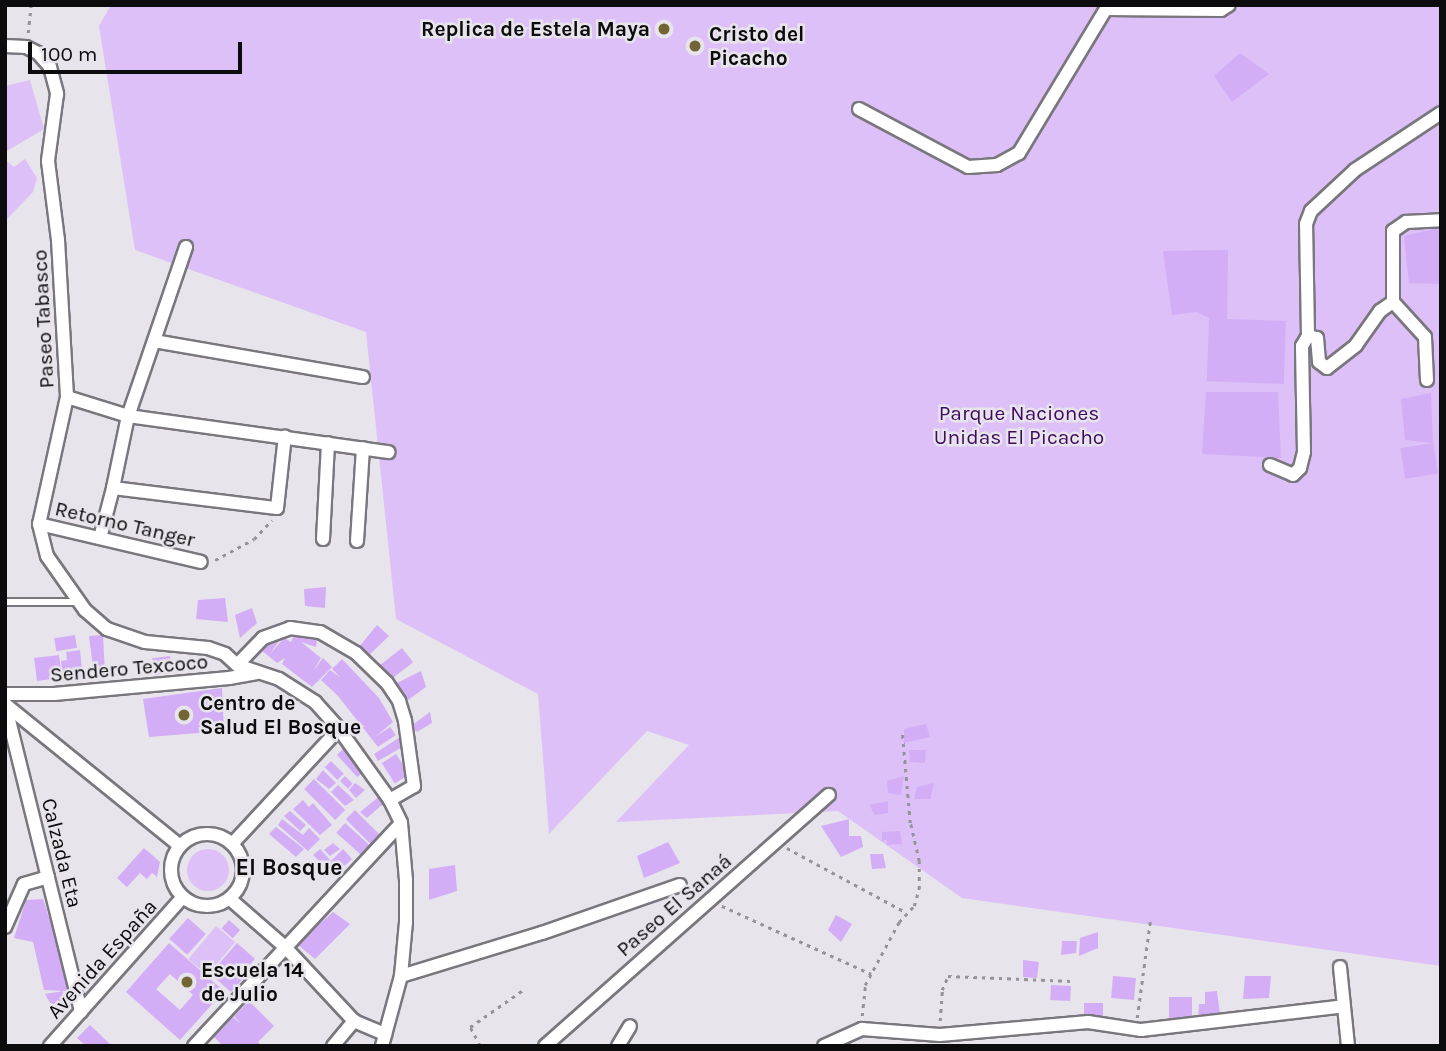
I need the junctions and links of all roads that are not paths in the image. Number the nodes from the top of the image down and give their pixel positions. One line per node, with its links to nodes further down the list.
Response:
1 (1229, 5): 3 (street)
2 (5, 46): 12 (street, Paseo Tabasco)
3 (859, 108)
4 (1441, 113): 8 (street)
5 (1441, 220): 7 (street)
6 (186, 247): 9 (street)
7 (1393, 302): 8 (street); 11 (street)
8 (1308, 336): 18 (street)
9 (154, 341): 10 (street); 13 (street)
10 (363, 377)
11 (1427, 380)
12 (66, 397): 13 (street); 20 (street, Paseo Tabasco)
13 (128, 416): 14 (street); 19 (street)
14 (285, 436): 15 (street); 19 (street)
15 (328, 443): 16 (street); 22 (street)
16 (363, 448): 17 (street); 23 (street)
17 (389, 452)
18 (1270, 465)
19 (113, 488): 21 (street)
20 (39, 524): 21 (street, Retorno Tanger); 26 (street, Paseo Tabasco)
21 (100, 538): 24 (street, Retorno Tanger)
22 (323, 539)
23 (357, 541)
24 (201, 562)
25 (5, 602): 26 (lane)
26 (79, 603): 27 (street, Paseo Tabasco)
27 (237, 665): 28 (street, Paseo Tabasco); 33 (street)
28 (256, 673): 29 (street, Sendero Texcoco); 31 (street, Paseo Tabasco)
29 (5, 694)
30 (5, 704): 36 (street); 37 (street, Calzada Eta)
31 (339, 729): 33 (street, Paseo Tabasco); 35 (street)
32 (829, 795): 54 (street, Paseo El Sanaá)
33 (390, 800): 34 (street, Paseo Tabasco)
34 (401, 823): 42 (street); 44 (street, Paseo Tabasco)
35 (232, 844): 36 (street); 40 (street)
36 (180, 846): 39 (street)
37 (48, 877): 41 (street); 46 (street, Calzada Eta)
38 (680, 885): 44 (street)
39 (182, 898): 40 (street); 46 (street, Avenida España)
40 (230, 899): 42 (street)
41 (6, 929)
42 (285, 947): 47 (street); 52 (street)
43 (1340, 967): 45 (street)
44 (401, 975): 49 (street, Paseo Tabasco)
45 (1344, 1006): 50 (street); 57 (street)
46 (81, 1012): 51 (street, Avenida España)
47 (354, 1021): 49 (street); 53 (street)
48 (630, 1026): 55 (street)
49 (384, 1040)
50 (941, 1040): 56 (street)
51 (50, 1046)
52 (194, 1046)
53 (333, 1046)
54 (545, 1046)
55 (618, 1046)
56 (824, 1046)
57 (1348, 1046)

